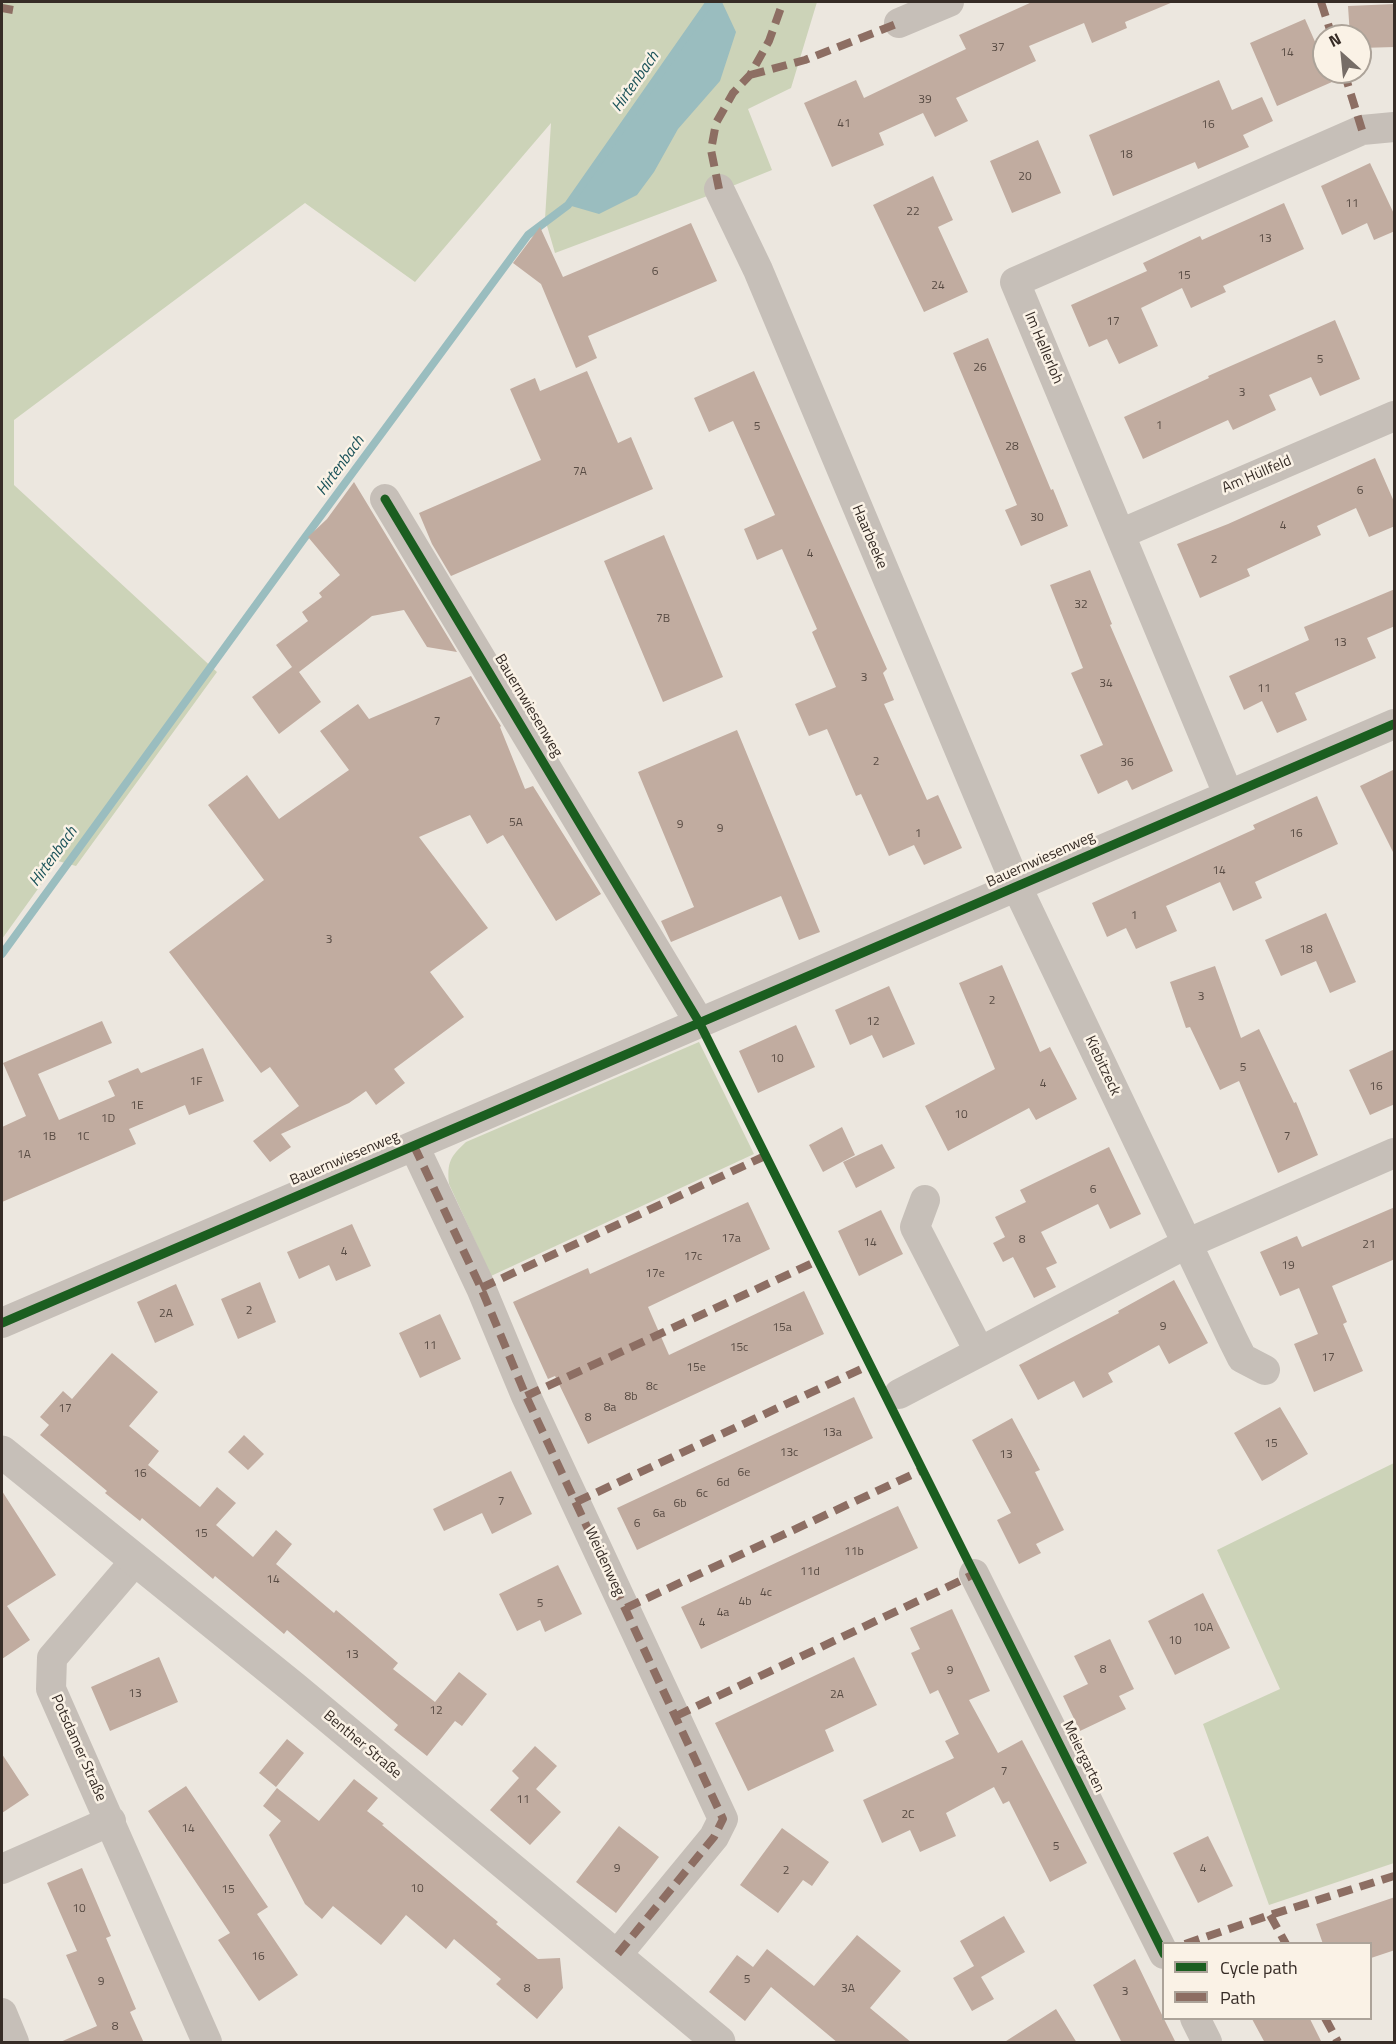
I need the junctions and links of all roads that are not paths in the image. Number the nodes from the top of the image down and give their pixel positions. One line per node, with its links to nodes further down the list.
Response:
1 (950, 2): 2 (street)
2 (899, 23)
3 (1395, 127): 7 (street, Im Hellerloh)
4 (719, 189): 10 (street, Haarbeeke)
5 (1395, 416): 7 (street, Am Hüllfeld)
6 (385, 499): 11 (street, Bauernwiesenweg)
7 (1120, 534): 9 (street, Im Hellerloh)
8 (1395, 724): 9 (street, Bauernwiesenweg)
9 (1228, 794): 10 (street, Bauernwiesenweg)
10 (1017, 887): 11 (street, Bauernwiesenweg); 15 (street, Kiebitzeck)
11 (699, 1022): 12 (street, Bauernwiesenweg)
12 (414, 1146): 16 (street, Bauernwiesenweg); 26 (street, Weidenweg)
13 (1394, 1154): 15 (street)
14 (925, 1200): 17 (street)
15 (1186, 1244): 17 (street); 18 (street, Kiebitzeck)
16 (2, 1323)
17 (979, 1350): 19 (street)
18 (1265, 1370)
19 (899, 1394)
20 (2, 1452): 21 (street, Benther Straße)
21 (135, 1561): 23 (street, Potsdamer Straße); 26 (street, Benther Straße)
22 (974, 1574): 25 (street, Meiergarten)
23 (111, 1821): 24 (street, Potsdamer Straße); 30 (street, Potsdamer Straße)
24 (2, 1869)
25 (1162, 1950)
26 (616, 1956): 31 (street, Benther Straße)
27 (2, 2013): 29 (street)
28 (1196, 2020): 32 (street)
29 (14, 2043)
30 (207, 2043)
31 (719, 2043)
32 (1207, 2043)

